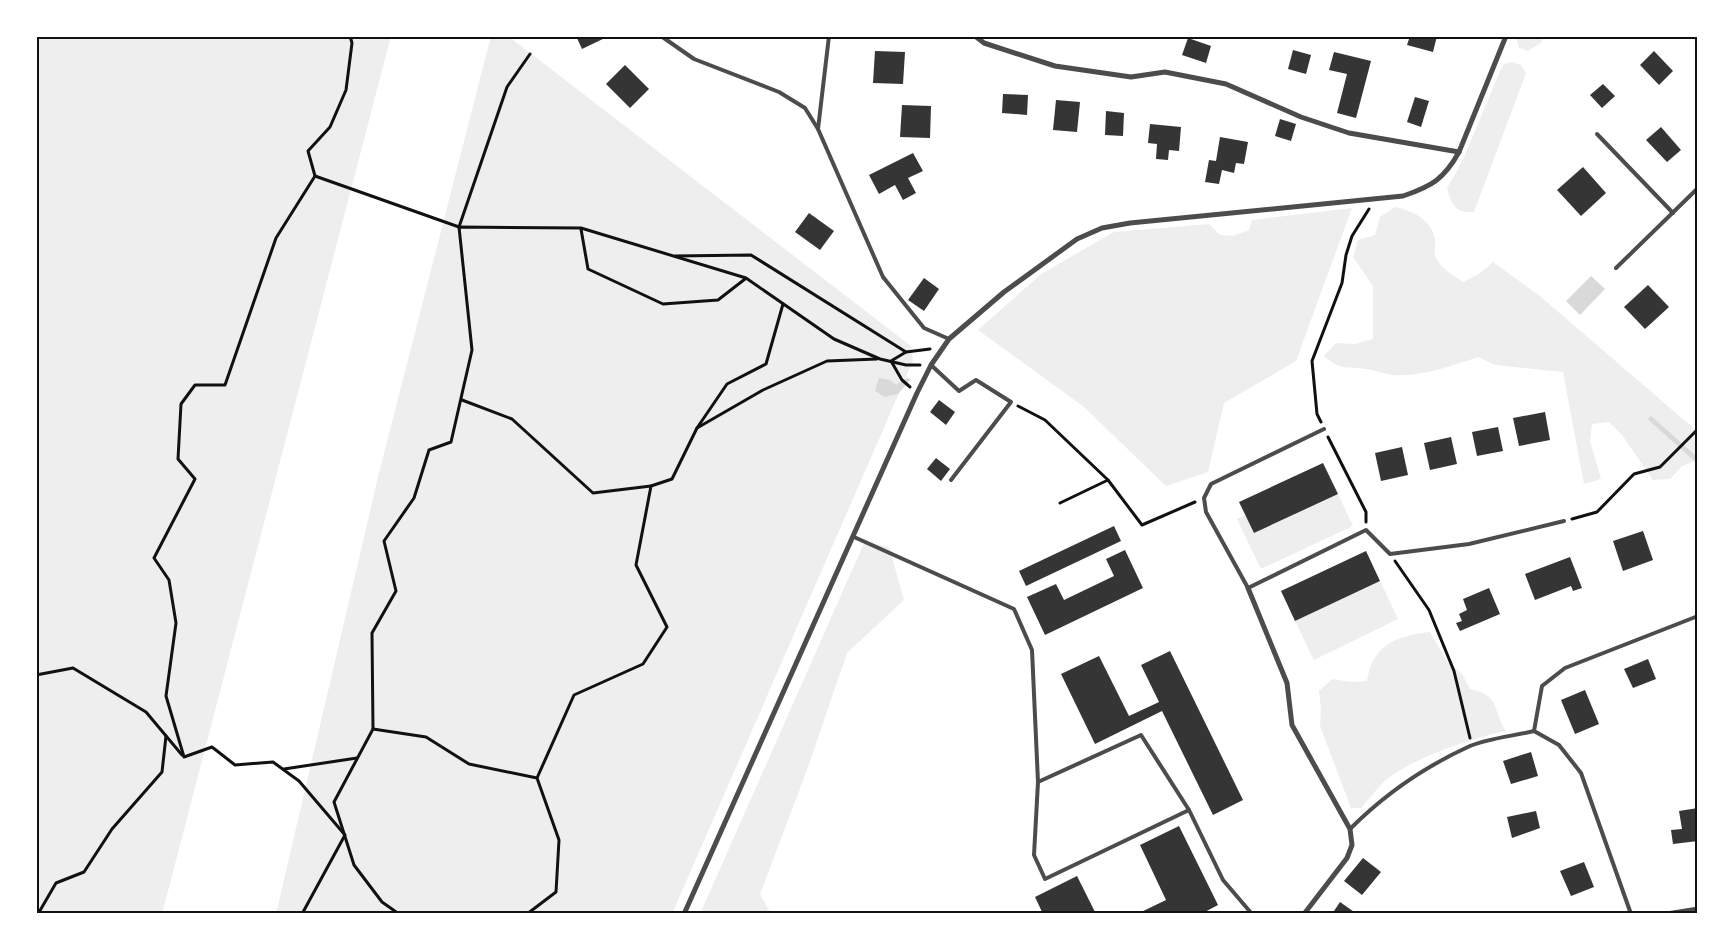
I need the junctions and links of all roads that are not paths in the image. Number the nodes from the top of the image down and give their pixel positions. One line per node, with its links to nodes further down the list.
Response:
1 (661, 36): 5 (lane)
2 (829, 36): 5 (lane)
3 (975, 36): 7 (street)
4 (1506, 36): 7 (street)
5 (818, 129): 11 (lane)
6 (1596, 134): 9 (lane)
7 (1459, 152): 11 (street)
8 (1698, 188): 9 (lane)
9 (1673, 213): 10 (lane)
10 (1616, 268)
11 (949, 339): 12 (street)
12 (931, 366): 14 (lane); 16 (street)
13 (1324, 429): 17 (lane)
14 (950, 480)
15 (1564, 521): 17 (lane)
16 (854, 537): 20 (lane); 24 (street)
17 (1248, 588): 22 (street)
18 (1698, 616): 19 (lane)
19 (1534, 731): 22 (lane); 27 (lane)
20 (1038, 782): 21 (lane); 21 (lane)
21 (1189, 810): 25 (lane)
22 (1350, 829): 26 (street)
23 (1698, 909): 28 (street)
24 (684, 914)
25 (1252, 914)
26 (1304, 914)
27 (1630, 914)
28 (1667, 914)

